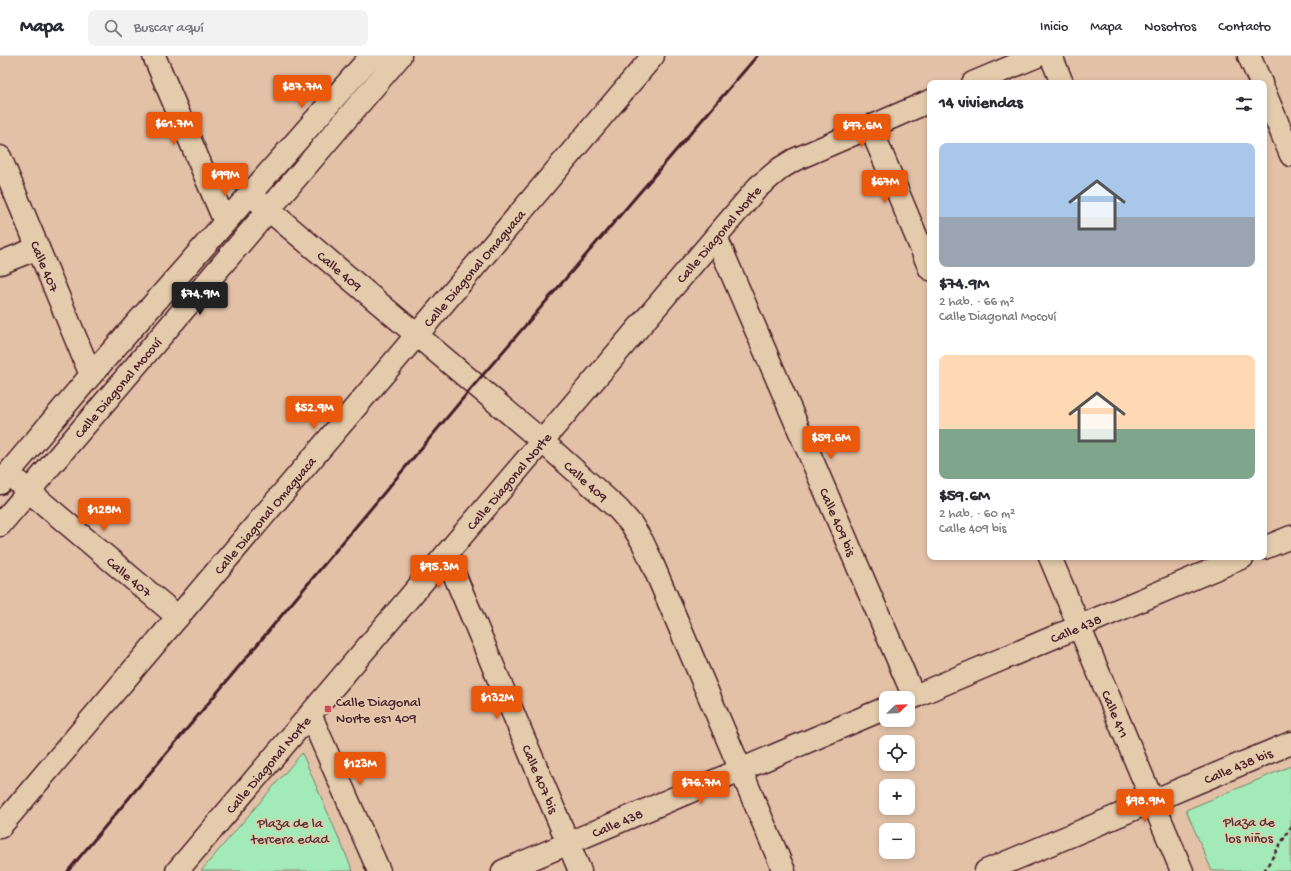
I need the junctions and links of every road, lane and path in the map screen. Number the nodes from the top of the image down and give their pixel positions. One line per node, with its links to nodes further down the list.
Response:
1 (154, 56): 19 (street)
2 (400, 56): 11 (street, Calle Diagonal Mocoví)
3 (653, 56): 24 (street, Calle Diagonal Omaguaca)
4 (1037, 56): 8 (street)
5 (1050, 56): 9 (street)
6 (1249, 56): 10 (street)
7 (368, 58): 11 (street); 17 (street, Calle Diagonal Mocoví)
8 (980, 80)
9 (1061, 80)
10 (1260, 80)
11 (375, 85): 18 (street, Calle Diagonal Mocoví)
12 (1267, 98): 15 (street)
13 (927, 102): 14 (street, Calle Diagonal Norte)
14 (870, 126): 20 (street, Calle Diagonal Norte); 22 (street)
15 (1291, 155)
16 (0, 158): 21 (street, Calle 407)
17 (250, 194): 18 (street, Calle 409); 19 (street, Calle Diagonal Mocoví)
18 (269, 210): 24 (street, Calle 409); 28 (street, Calle Diagonal Mocoví)
19 (226, 222): 25 (street, Calle Diagonal Mocoví)
20 (716, 237): 26 (street, Calle Diagonal Norte); 37 (street, Calle 409 bis)
21 (38, 248): 23 (street); 25 (street, Calle 407)
22 (927, 262)
23 (0, 263)
24 (417, 335): 26 (street, Calle 409); 35 (street, Calle Diagonal Omaguaca)
25 (91, 375): 27 (street, Calle Diagonal Mocoví)
26 (542, 441): 32 (street, Calle Diagonal Norte); 42 (street, Calle 409)
27 (4, 479): 28 (street, Calle 407)
28 (29, 491): 29 (street, Calle Diagonal Mocoví); 35 (street, Calle 407)
29 (0, 525)
30 (1291, 536): 31 (street)
31 (1267, 547)
32 (446, 555): 40 (street, Calle Diagonal Norte); 46 (street, Calle 407 bis)
33 (1051, 560): 36 (street, Calle 411)
34 (1236, 560): 36 (street, Calle 438)
35 (178, 617): 44 (street, Calle Diagonal Omaguaca)
36 (1079, 626): 38 (street, Calle 438); 43 (street, Calle 411)
37 (908, 691)
38 (915, 696)
39 (879, 711): 42 (street, Calle 438)
40 (310, 714): 47 (street, Calle Diagonal Norte); 48 (street)
41 (1291, 743): 43 (street, Calle 438 bis)
42 (740, 770): 46 (street, Calle 438); 51 (street, Calle 409)
43 (1152, 801): 52 (street, Calle 438 bis); 53 (street, Calle 411)
44 (0, 827)
45 (1291, 827): 54 (path)
46 (568, 843): 49 (street, Calle 438); 50 (street, Calle 407 bis)
47 (177, 871)
48 (379, 871)
49 (503, 871)
50 (580, 871)
51 (784, 871)
52 (986, 871)
53 (1182, 871)
54 (1264, 871)

